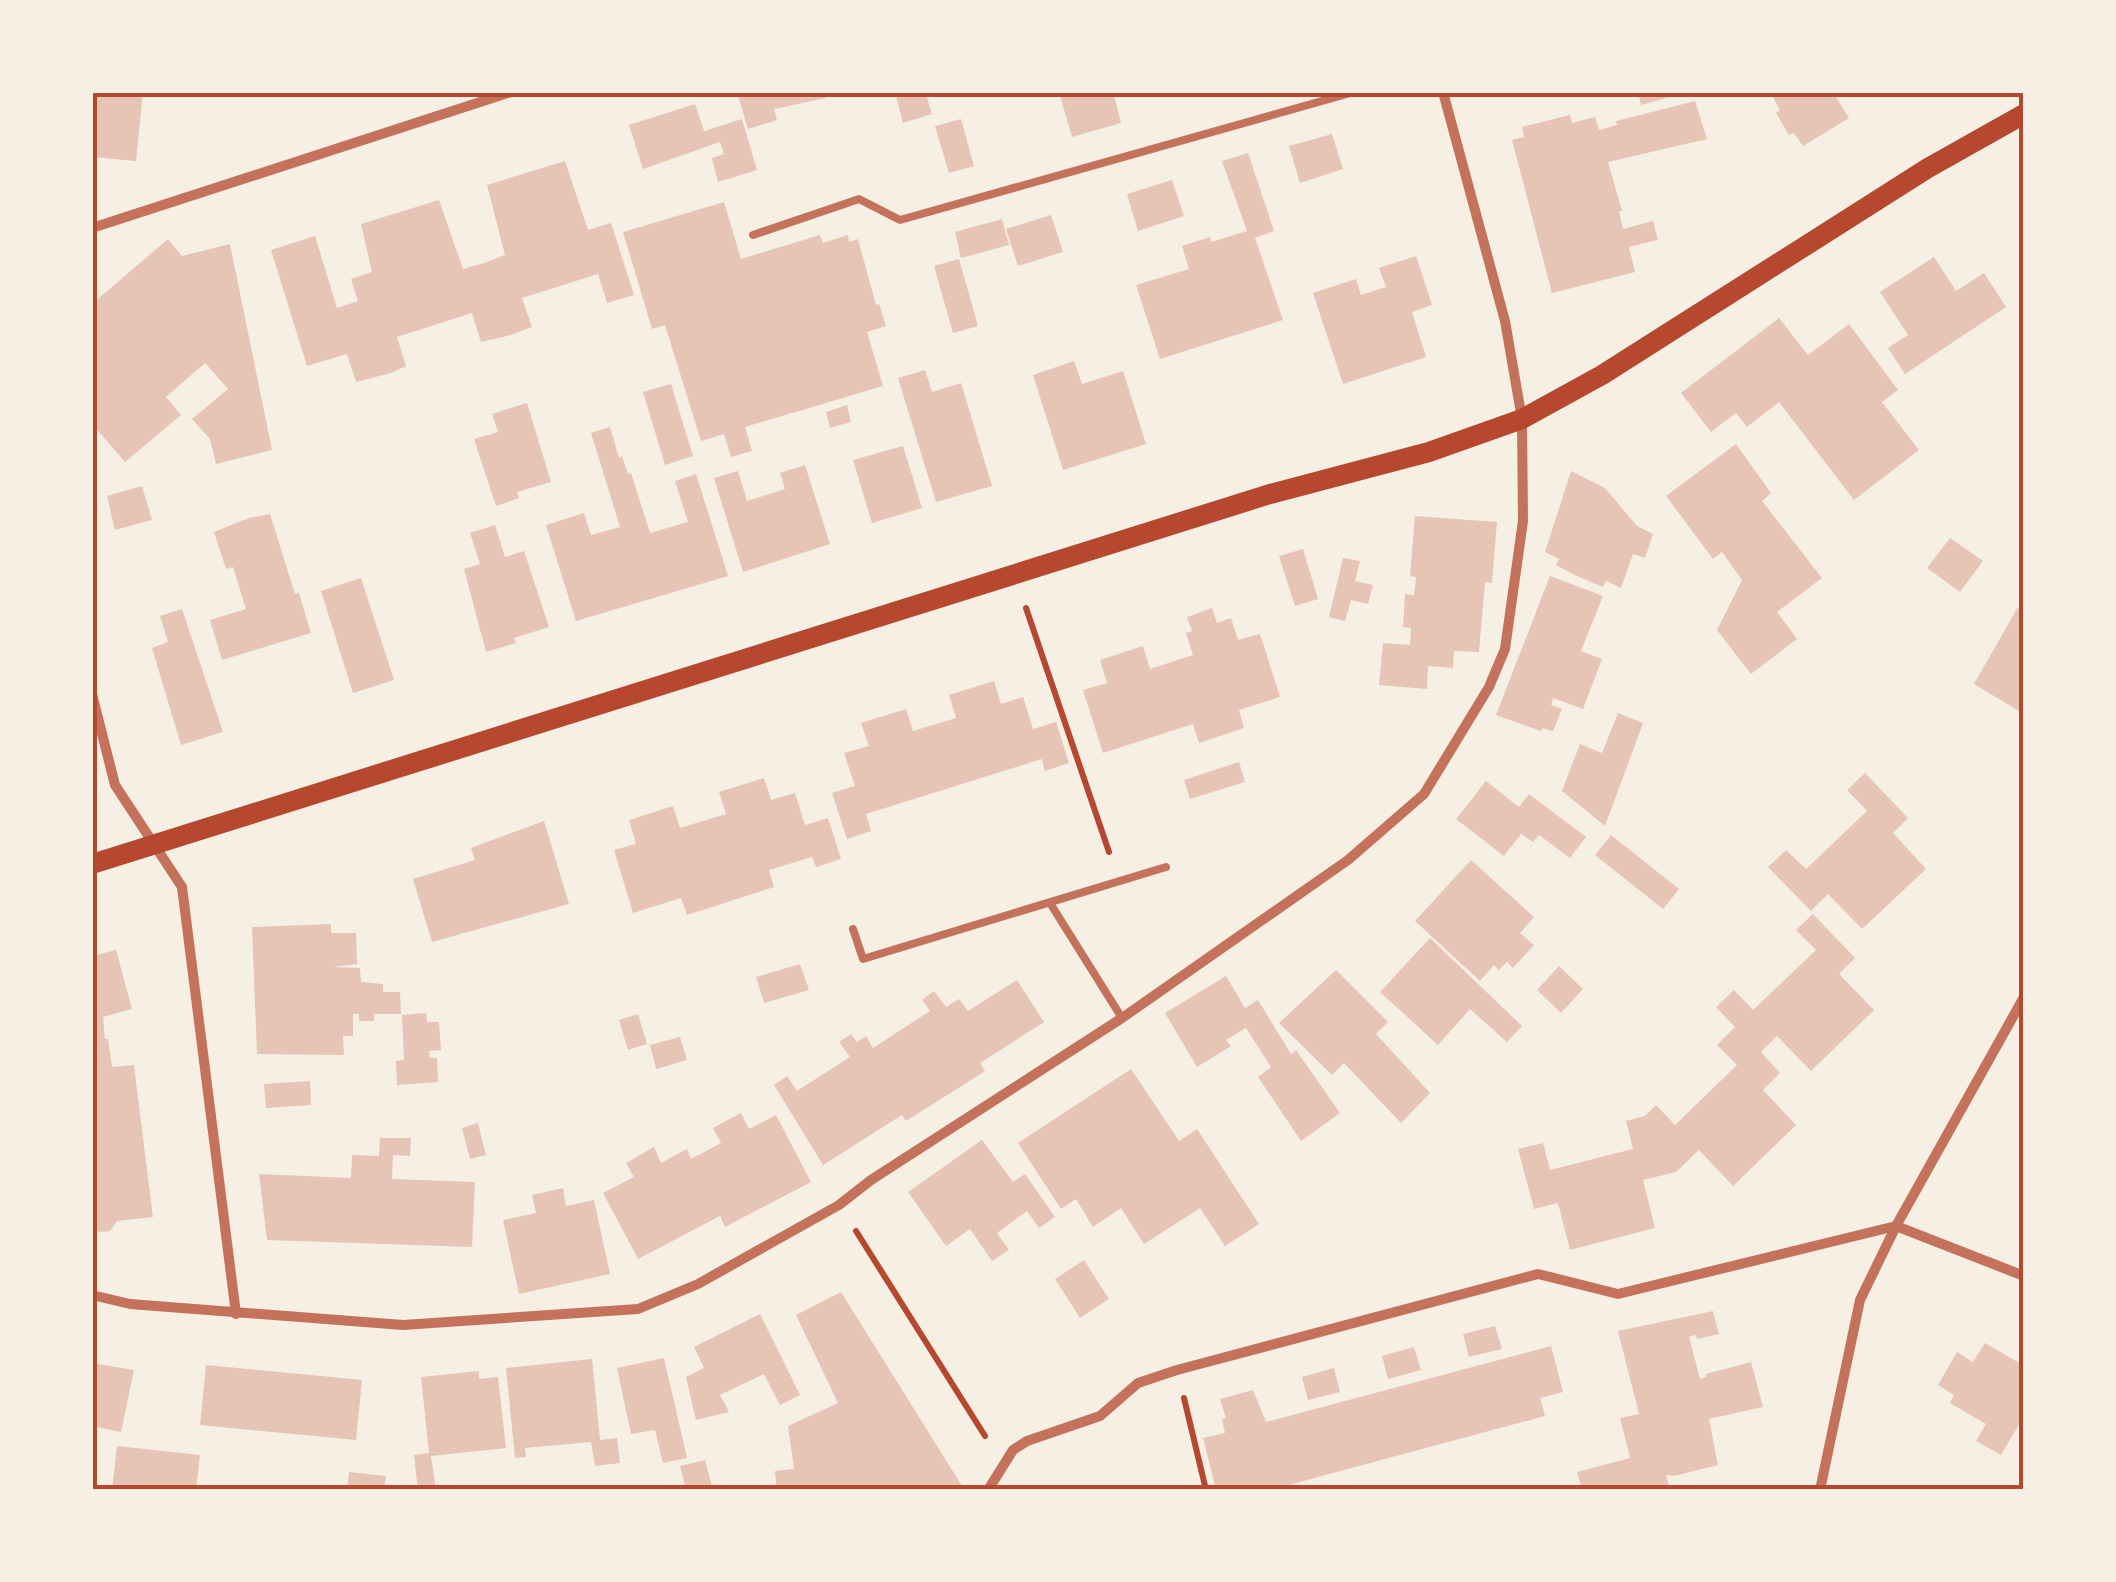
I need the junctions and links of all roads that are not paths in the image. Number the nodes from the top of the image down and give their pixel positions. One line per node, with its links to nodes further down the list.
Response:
1 (512, 92): 5 (street)
2 (1354, 92): 6 (lane)
3 (1444, 92): 7 (street)
4 (2024, 114): 7 (main road)
5 (92, 228)
6 (754, 235)
7 (1522, 418): 9 (main road); 15 (street)
8 (92, 694): 9 (street)
9 (154, 844): 10 (main road); 19 (street)
10 (92, 864)
11 (1166, 867): 12 (lane)
12 (1050, 903): 13 (lane); 15 (lane)
13 (853, 929)
14 (2024, 997): 16 (street)
15 (1122, 1018): 19 (street)
16 (1896, 1226): 17 (street); 20 (street); 21 (street)
17 (2024, 1276)
18 (92, 1295): 19 (street)
19 (236, 1314)
20 (988, 1490)
21 (1820, 1490)

